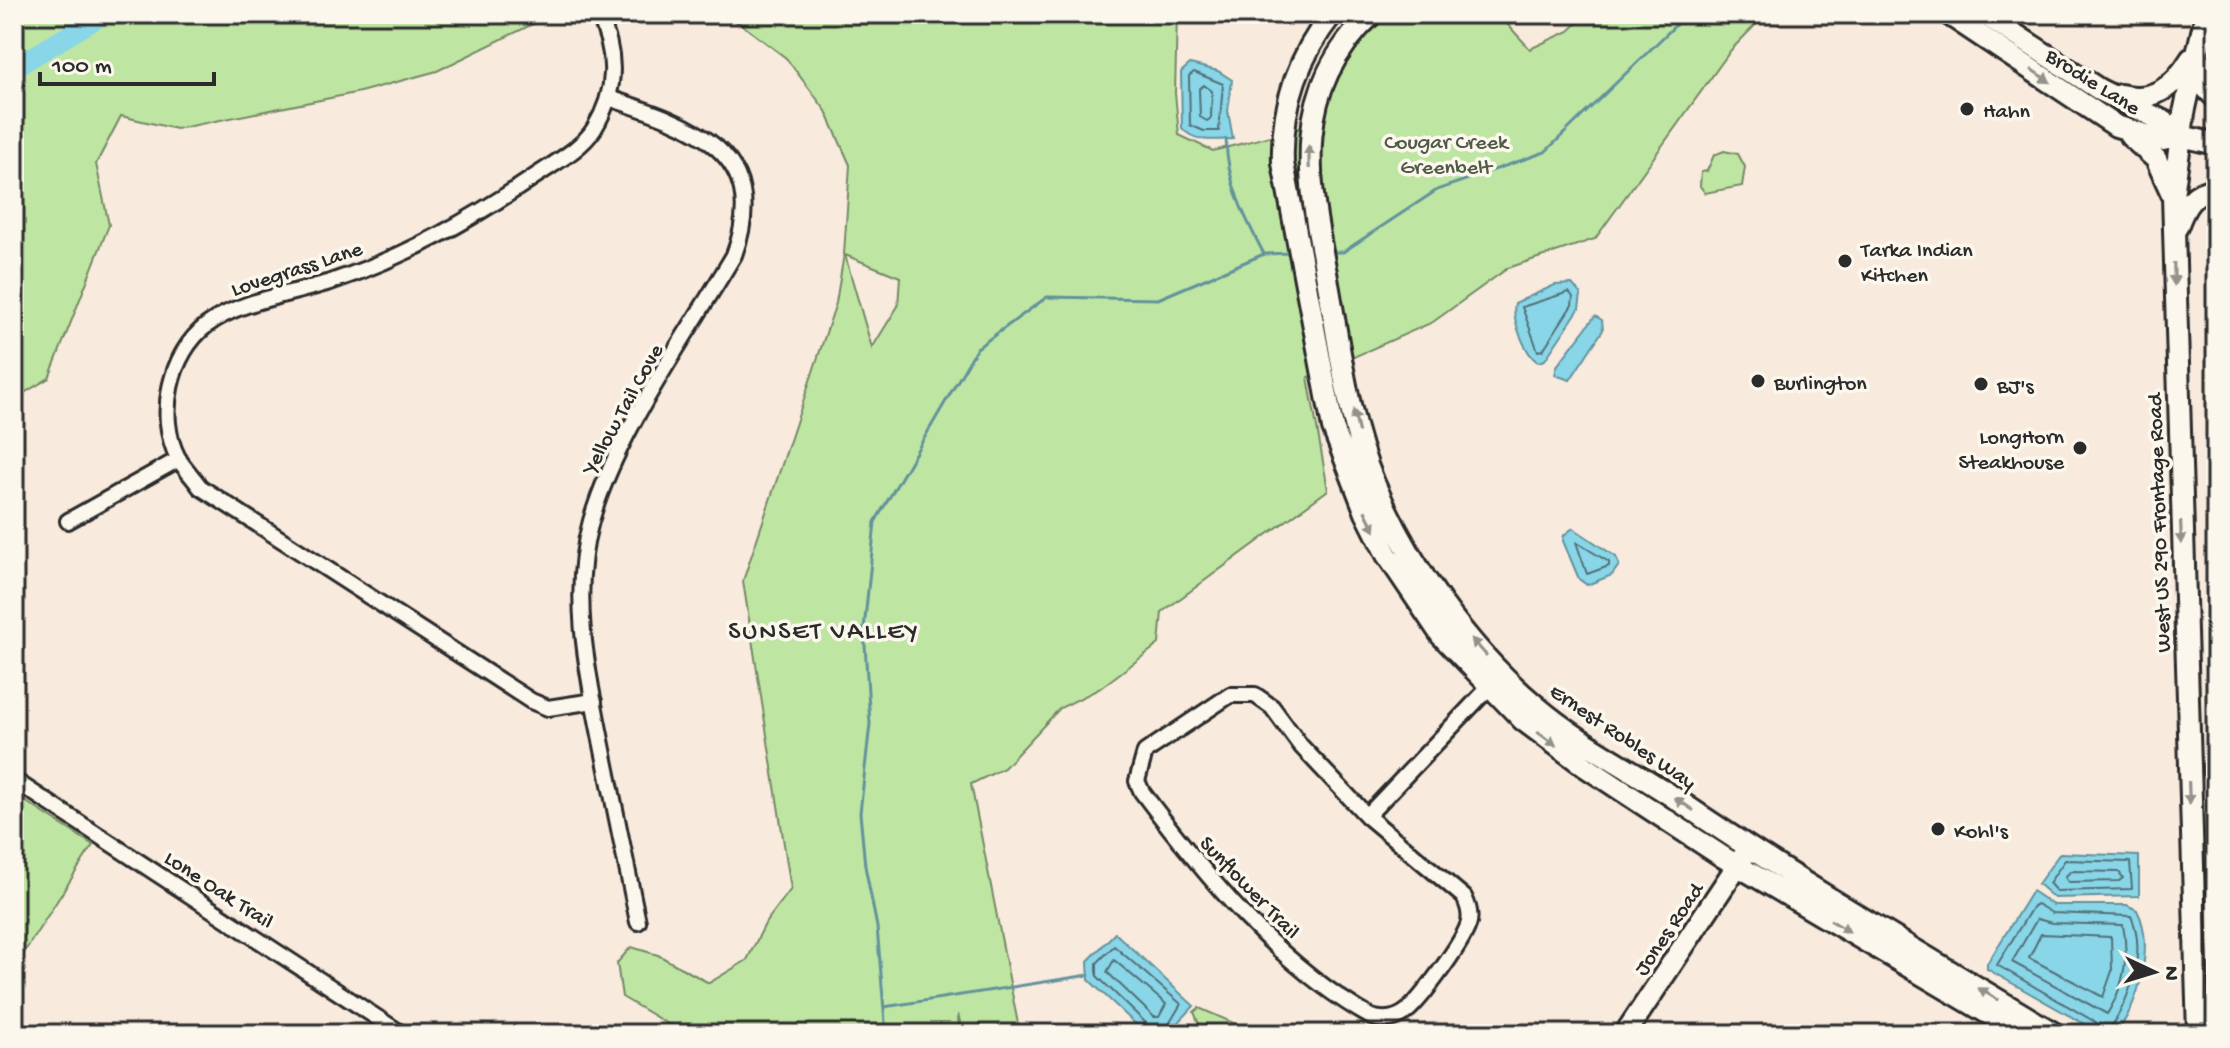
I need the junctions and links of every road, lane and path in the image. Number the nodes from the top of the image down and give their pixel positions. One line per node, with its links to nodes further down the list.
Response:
1 (598, 14): 9 (street, Lovegrass Lane)
2 (1332, 14): 19 (street, Ernest Robles Way, one-way to 19)
3 (1372, 14): 19 (street, Ernest Robles Way, one-way to 3)
4 (1948, 14): 11 (street, Brodie Lane, one-way to 11)
5 (1984, 14): 8 (street, Brodie Lane)
6 (2206, 14): 7 (street, West US 290 Frontage Road)
7 (2197, 49): 8 (street); 10 (street); 12 (street, West US 290 Frontage Road)
8 (2100, 90): 12 (street, Brodie Lane)
9 (609, 98): 17 (street, Lovegrass Lane); 20 (street, Yellow Tail Cove)
10 (2216, 98)
11 (2116, 126): 12 (street, Brodie Lane); 15 (street)
12 (2181, 136): 13 (street, Brodie Lane); 15 (street, West US 290 Frontage Road)
13 (2216, 144)
14 (2216, 189): 16 (street)
15 (2173, 196): 16 (street, West US 290 Frontage Road)
16 (2173, 236): 30 (street, West US 290 Frontage Road, one-way to 30)
17 (179, 459): 18 (street); 20 (street, Lovegrass Lane)
18 (68, 521)
19 (1496, 680): 22 (street); 23 (street, Ernest Robles Way)
20 (594, 701): 24 (street, Yellow Tail Cove)
21 (14, 780): 26 (street, Lone Oak Trail)
22 (1367, 816): 22 (street, Sunflower Trail)
23 (1743, 857): 25 (street, Ernest Robles Way); 27 (street, Jones Road)
24 (638, 922)
25 (1890, 946): 28 (street, Ernest Robles Way); 29 (street, Ernest Robles Way, one-way to 25)
26 (402, 1034)
27 (1625, 1034)
28 (2023, 1034)
29 (2055, 1034)
30 (2198, 1034)

